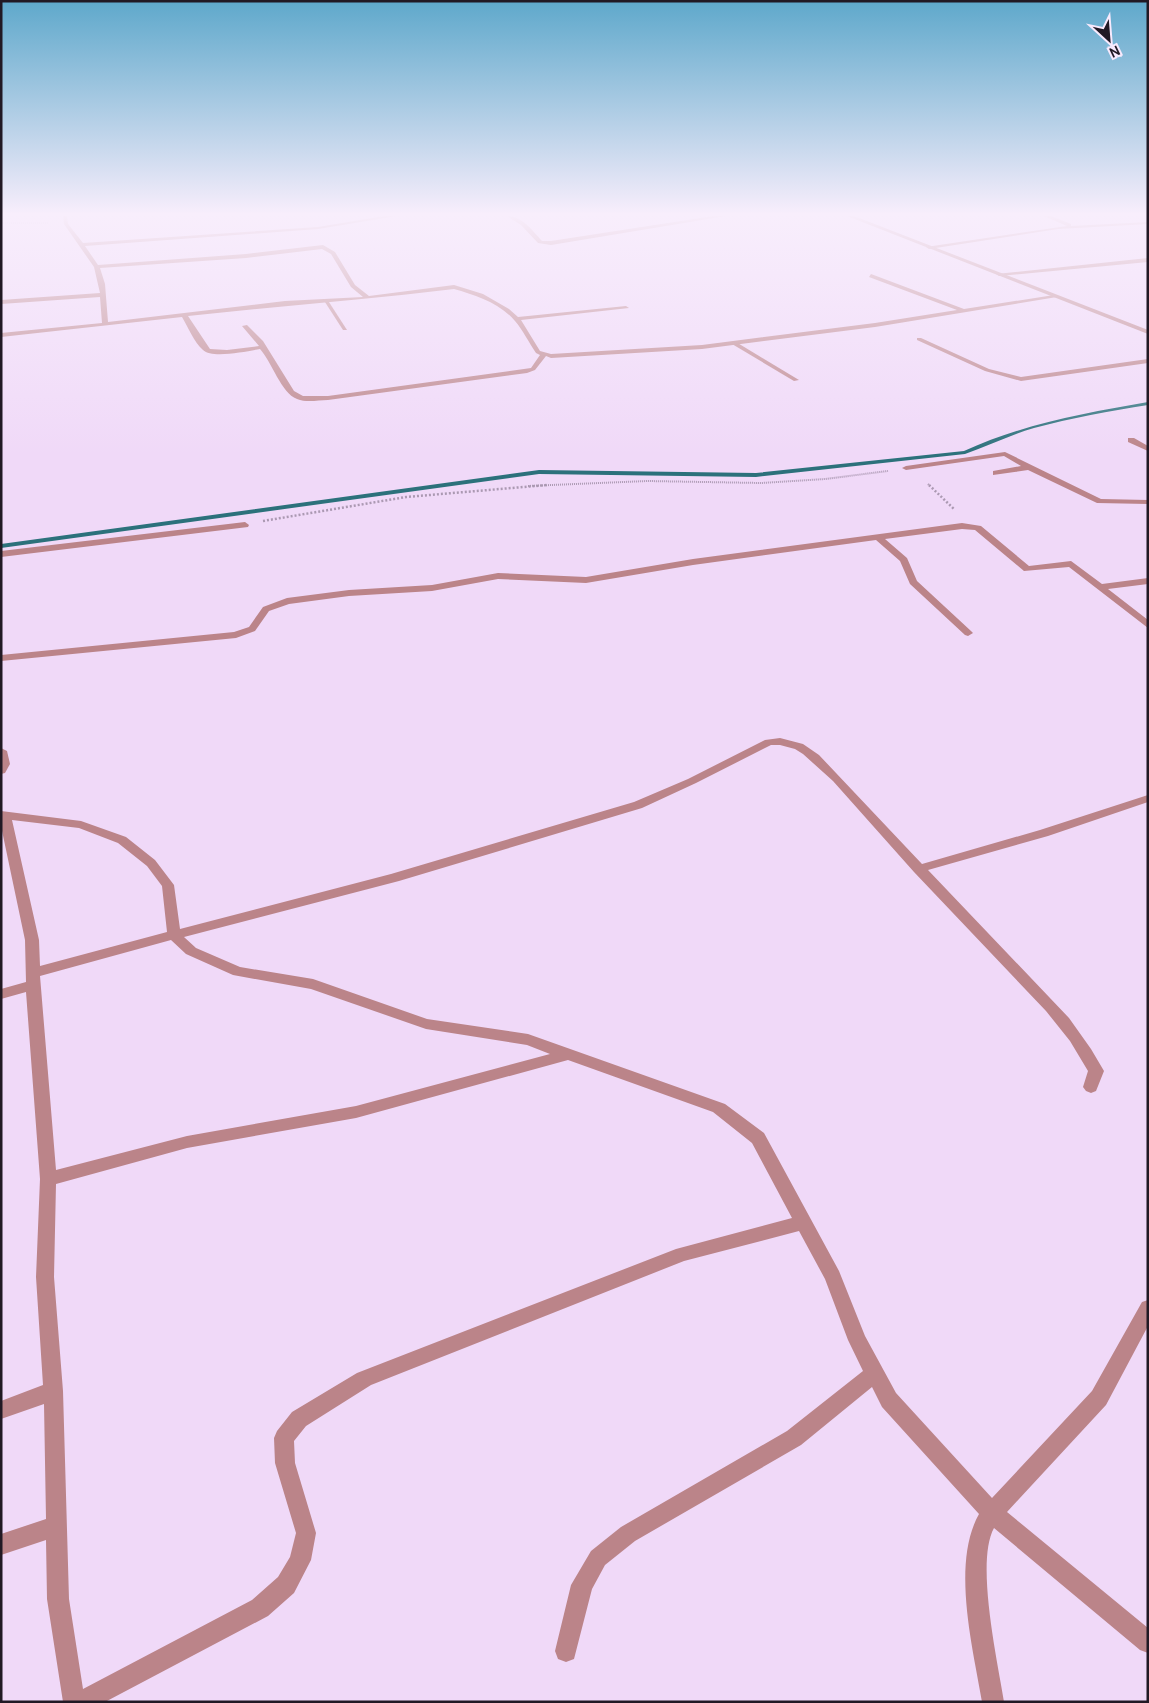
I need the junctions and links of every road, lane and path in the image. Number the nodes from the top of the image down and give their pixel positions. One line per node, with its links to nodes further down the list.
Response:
1 (95, 295): 10 (street)
2 (102, 295): 15 (street)
3 (365, 295): 8 (street)
4 (388, 295): 8 (street)
5 (482, 295): 14 (street)
6 (923, 295): 12 (street)
7 (1054, 296): 12 (street); 18 (street)
8 (368, 298): 9 (street)
9 (325, 300): 13 (street); 17 (street)
10 (1, 302)
11 (626, 308): 14 (street)
12 (965, 311): 21 (street)
13 (183, 314): 15 (street); 22 (street)
14 (517, 319): 23 (street)
15 (105, 325): 19 (street)
16 (245, 326): 22 (street)
17 (345, 329)
18 (1148, 332)
19 (1, 335)
20 (919, 338): 24 (street)
21 (734, 343): 23 (street); 25 (street)
22 (262, 347): 23 (street)
23 (544, 354)
24 (1148, 361)
25 (796, 380)
26 (1130, 440): 27 (street)
27 (1148, 449)
28 (1029, 467): 29 (street); 30 (street); 31 (street)
29 (906, 468): 32 (path); 33 (path)
30 (996, 473)
31 (1148, 502)
32 (245, 525): 35 (street)
33 (978, 528): 34 (street); 37 (street)
34 (876, 536): 39 (street); 40 (street)
35 (1, 554)
36 (1148, 581): 37 (street)
37 (1099, 587): 38 (street)
38 (1148, 625)
39 (968, 633)
40 (1, 658)
41 (1, 751): 42 (street)
42 (1, 771)
43 (1148, 798): 46 (street)
44 (3, 815): 45 (street); 47 (street)
45 (7, 850): 48 (street)
46 (918, 869): 47 (street); 51 (street)
47 (174, 935): 48 (street); 50 (street)
48 (33, 979): 49 (street); 52 (street)
49 (1, 994)
50 (567, 1054): 52 (street); 53 (street)
51 (1091, 1087)
52 (48, 1179): 56 (street)
53 (804, 1222): 55 (street); 64 (street)
54 (1148, 1308): 58 (street)
55 (874, 1374): 58 (street); 62 (street)
56 (53, 1391): 57 (street); 59 (street)
57 (1, 1410)
58 (992, 1513): 61 (street); 65 (street)
59 (56, 1526): 60 (street); 63 (street)
60 (1, 1545)
61 (1148, 1642)
62 (566, 1651)
63 (74, 1702)
64 (81, 1702)
65 (993, 1702)

